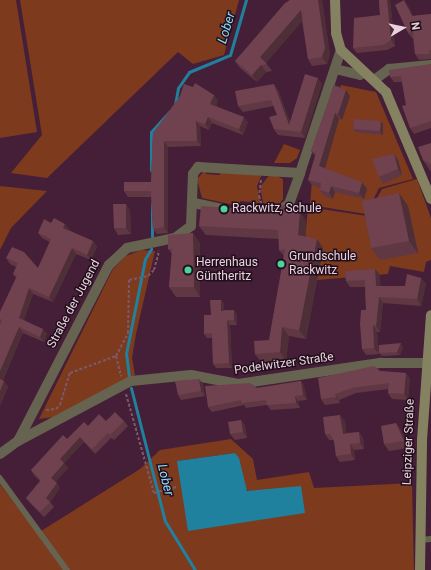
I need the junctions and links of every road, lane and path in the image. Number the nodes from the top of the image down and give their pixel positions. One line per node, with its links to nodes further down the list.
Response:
1 (335, 0): 2 (street)
2 (341, 50): 4 (street); 5 (street)
3 (431, 64): 6 (street)
4 (335, 69): 5 (street); 8 (street)
5 (364, 72): 6 (street)
6 (374, 80): 9 (street)
7 (272, 170): 8 (street, Straße der Jugend); 10 (street, Straße der Jugend); 12 (path)
8 (300, 173): 12 (street)
9 (431, 199)
10 (194, 203): 11 (street); 13 (street, Straße der Jugend)
11 (237, 210)
12 (264, 212)
13 (158, 242): 15 (path); 18 (street, Straße der Jugend)
14 (431, 315): 16 (street, Leipziger Straße)
15 (116, 356): 17 (path); 18 (path)
16 (426, 363): 17 (street, Podelwitzer Straße); 24 (street, Leipziger Straße)
17 (123, 385): 19 (street, Podelwitzer Straße); 22 (path)
18 (32, 412): 19 (street, Straße der Jugend)
19 (18, 441): 20 (street, Straße der Jugend)
20 (0, 454)
21 (0, 478): 25 (lane)
22 (176, 487)
23 (431, 539): 24 (lane)
24 (419, 540): 26 (street, Leipziger Straße)
25 (67, 570)
26 (420, 570)

